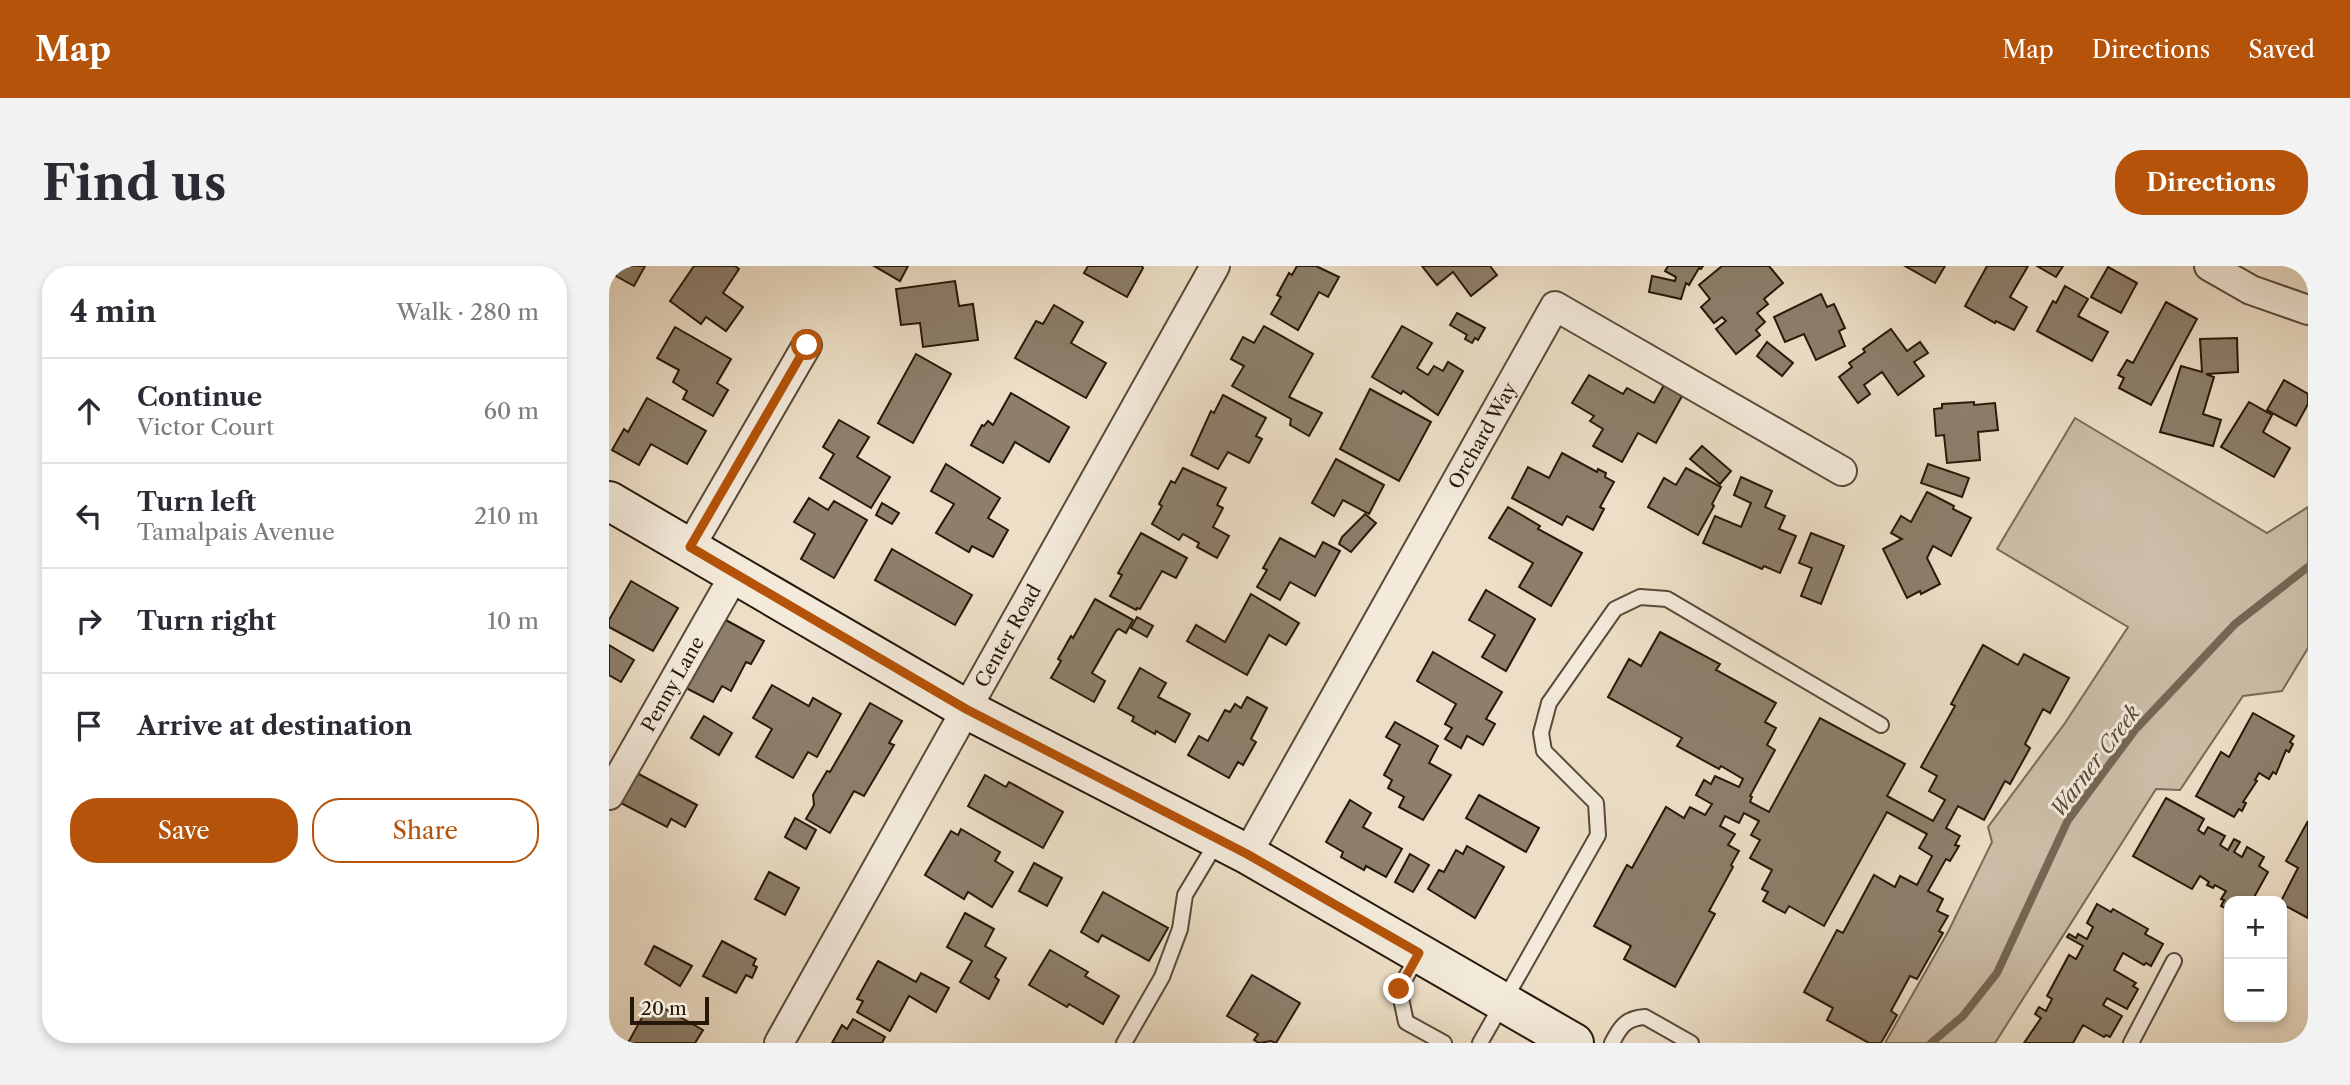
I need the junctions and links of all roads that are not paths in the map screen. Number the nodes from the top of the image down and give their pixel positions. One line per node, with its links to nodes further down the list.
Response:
1 (1215, 266): 9 (street, Center Road)
2 (2209, 266): 3 (street)
3 (2308, 310)
4 (807, 345): 7 (street)
5 (1842, 471): 12 (street, Orchard Way)
6 (609, 501): 7 (street)
7 (690, 547): 8 (street)
8 (735, 574): 9 (street); 11 (street, Penny Lane)
9 (966, 709): 12 (street); 17 (street, Center Road)
10 (1881, 725): 15 (lane)
11 (609, 795)
12 (1233, 846): 13 (street); 18 (lane)
13 (1419, 953): 15 (street); 19 (lane)
14 (2174, 961): 23 (lane)
15 (1503, 1002): 16 (street); 20 (lane)
16 (1554, 1038)
17 (779, 1043)
18 (1124, 1043)
19 (1444, 1043)
20 (1480, 1043)
21 (1612, 1043): 22 (lane)
22 (1691, 1043)
23 (2131, 1043)

